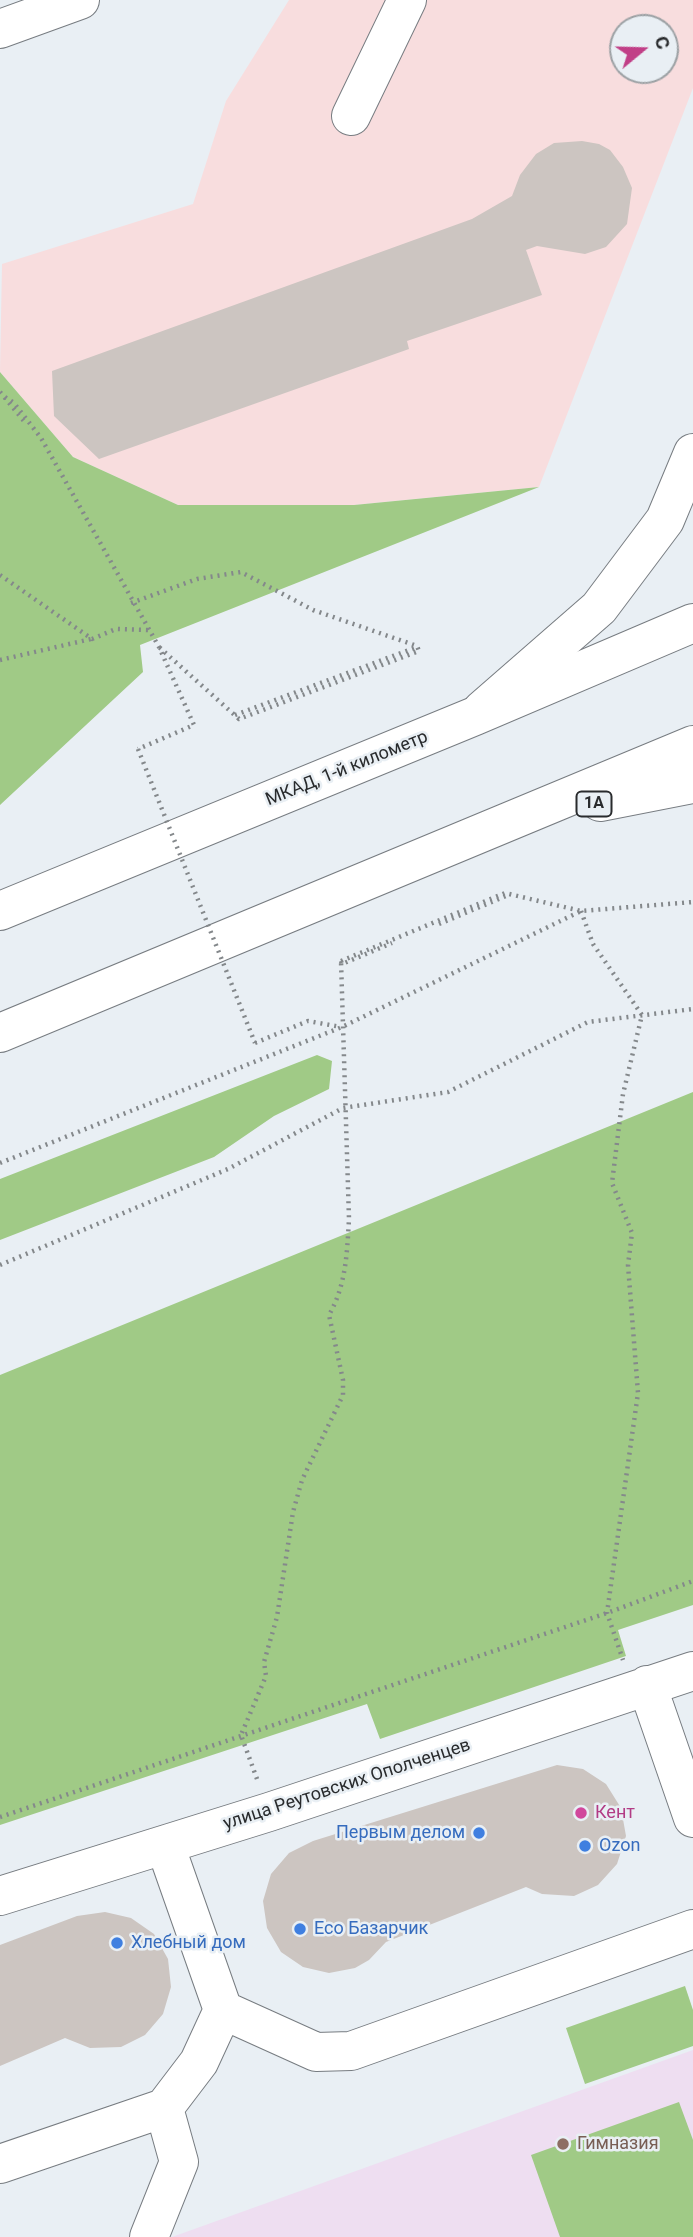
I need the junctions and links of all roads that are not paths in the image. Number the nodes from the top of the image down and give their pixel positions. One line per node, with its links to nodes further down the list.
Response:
1 (80, 0): 3 (main road)
2 (407, 0): 4 (main road)
3 (0, 29)
4 (351, 116)
5 (693, 453): 6 (main road)
6 (679, 514): 8 (main road)
7 (693, 623): 8 (main road, МКАД, 1-й километр)
8 (475, 716): 12 (main road, МКАД, 1-й километр)
9 (693, 745): 11 (main road)
10 (693, 784): 11 (main road, 1A)
11 (496, 827): 13 (main road)
12 (0, 911)
13 (0, 1032)
14 (693, 1671): 15 (main road, улица Реутовских Ополченцев)
15 (640, 1687): 16 (main road); 17 (main road, улица Реутовских Ополченцев)
16 (693, 1818)
17 (165, 1844): 18 (main road, улица Реутовских Ополченцев); 20 (main road)
18 (0, 1896)
19 (693, 1929): 20 (main road)
20 (223, 2010): 21 (main road)
21 (164, 2108): 22 (main road); 23 (main road)
22 (0, 2164)
23 (149, 2237)

